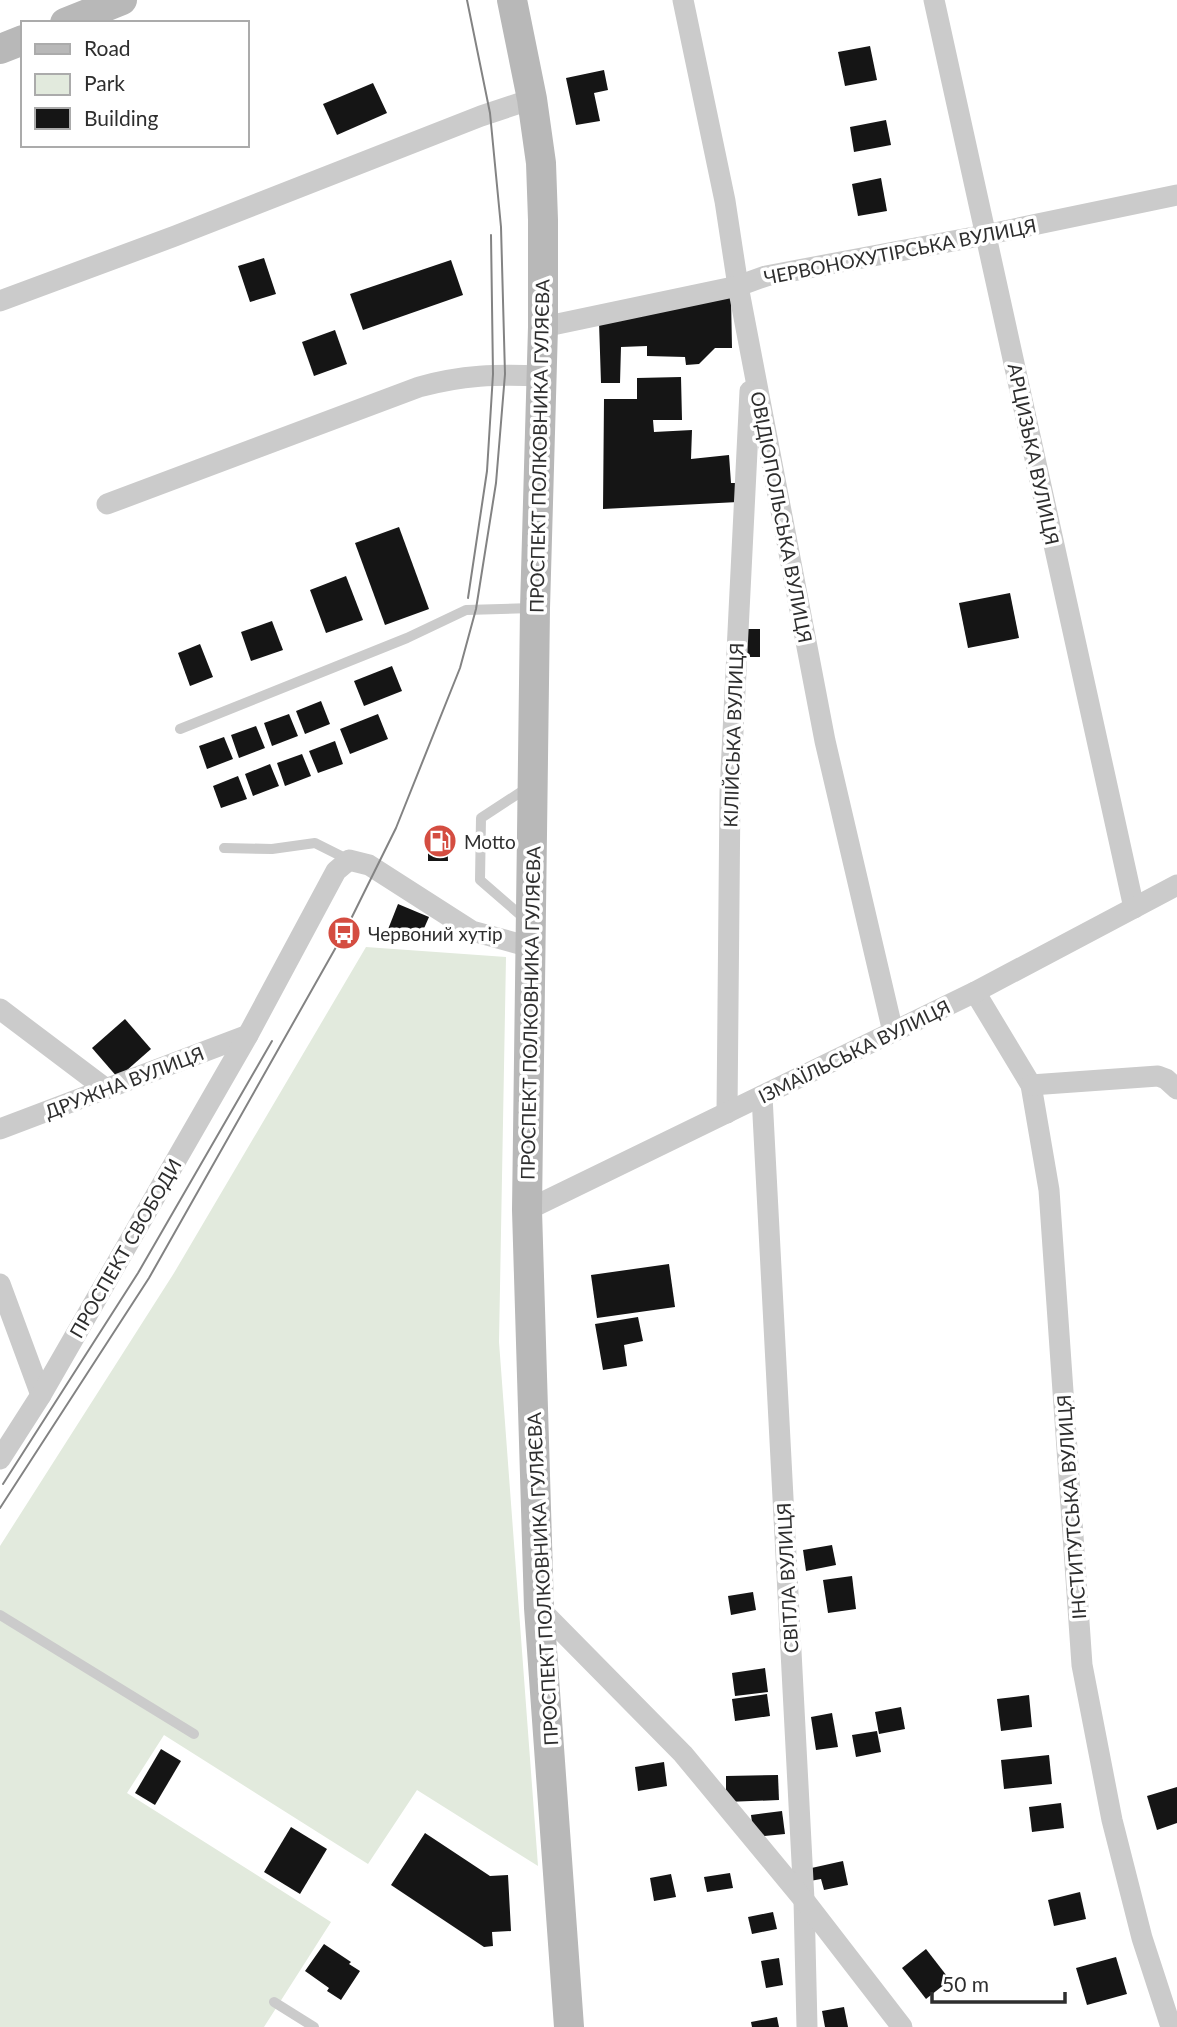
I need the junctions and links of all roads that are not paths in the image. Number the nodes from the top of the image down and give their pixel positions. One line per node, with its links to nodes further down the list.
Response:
1 (122, 0): 5 (main road)
2 (512, 0): 8 (main road, ПРОСПЕКТ ПОЛКОВНИКА ГУЛЯЄВА)
3 (683, 0): 11 (street, ОВІДІОПОЛЬСЬКА ВУЛИЦЯ)
4 (934, 0): 10 (street, АРЦИЗЬКА ВУЛИЦЯ)
5 (70, 21)
6 (21, 41): 7 (main road)
7 (0, 49)
8 (532, 99): 12 (street); 13 (main road, ПРОСПЕКТ ПОЛКОВНИКА ГУЛЯЄВА)
9 (1177, 195): 10 (street, ЧЕРВОНОХУТІРСЬКА ВУЛИЦЯ)
10 (985, 235): 11 (street, ЧЕРВОНОХУТІРСЬКА ВУЛИЦЯ); 23 (street, АРЦИЗЬКА ВУЛИЦЯ)
11 (738, 286): 13 (street, ЧЕРВОНОХУТІРСЬКА ВУЛИЦЯ); 14 (street, ОВІДІОПОЛЬСЬКА ВУЛИЦЯ)
12 (0, 301)
13 (542, 327): 15 (main road, ПРОСПЕКТ ПОЛКОВНИКА ГУЛЯЄВА)
14 (752, 357): 27 (street, ОВІДІОПОЛЬСЬКА ВУЛИЦЯ); 33 (street, КІЛІЙСЬКА ВУЛИЦЯ)
15 (541, 376): 16 (street); 17 (main road, ПРОСПЕКТ ПОЛКОВНИКА ГУЛЯЄВА)
16 (107, 504)
17 (535, 608): 18 (lane); 19 (main road, ПРОСПЕКТ ПОЛКОВНИКА ГУЛЯЄВА)
18 (180, 729)
19 (532, 785): 24 (main road, ПРОСПЕКТ ПОЛКОВНИКА ГУЛЯЄВА); 24 (lane)
20 (224, 848): 21 (lane)
21 (349, 860): 24 (street); 28 (street, ПРОСПЕКТ СВОБОДИ)
22 (1177, 885): 23 (street, ІЗМАЇЛЬСЬКА ВУЛИЦЯ)
23 (1134, 908): 25 (street, ІЗМАЇЛЬСЬКА ВУЛИЦЯ)
24 (530, 935): 35 (main road, ПРОСПЕКТ ПОЛКОВНИКА ГУЛЯЄВА)
25 (975, 992): 27 (street, ІЗМАЇЛЬСЬКА ВУЛИЦЯ); 29 (street, ІНСТИТУТСЬКА ВУЛИЦЯ)
26 (0, 1009): 31 (street)
27 (892, 1032): 32 (street, ІЗМАЇЛЬСЬКА ВУЛИЦЯ)
28 (248, 1035): 31 (street, ДРУЖНА ВУЛИЦЯ); 37 (street, ПРОСПЕКТ СВОБОДИ)
29 (1031, 1085): 30 (street); 48 (street, ІНСТИТУТСЬКА ВУЛИЦЯ)
30 (1177, 1089)
31 (106, 1090): 34 (street, ДРУЖНА ВУЛИЦЯ)
32 (762, 1096): 33 (street, ІЗМАЇЛЬСЬКА ВУЛИЦЯ); 42 (street, СВІТЛА ВУЛИЦЯ)
33 (727, 1113): 35 (street, ІЗМАЇЛЬСЬКА ВУЛИЦЯ)
34 (0, 1129)
35 (527, 1210): 39 (main road, ПРОСПЕКТ ПОЛКОВНИКА ГУЛЯЄВА)
36 (0, 1284): 37 (street)
37 (41, 1395): 38 (street, ПРОСПЕКТ СВОБОДИ)
38 (0, 1459)
39 (539, 1608): 42 (street); 45 (main road, ПРОСПЕКТ ПОЛКОВНИКА ГУЛЯЄВА)
40 (0, 1615): 41 (lane)
41 (194, 1734)
42 (804, 1900): 46 (street, СВІТЛА ВУЛИЦЯ); 47 (street)
43 (274, 2002): 44 (lane)
44 (314, 2027)
45 (569, 2027)
46 (807, 2027)
47 (902, 2027)
48 (1171, 2027)

